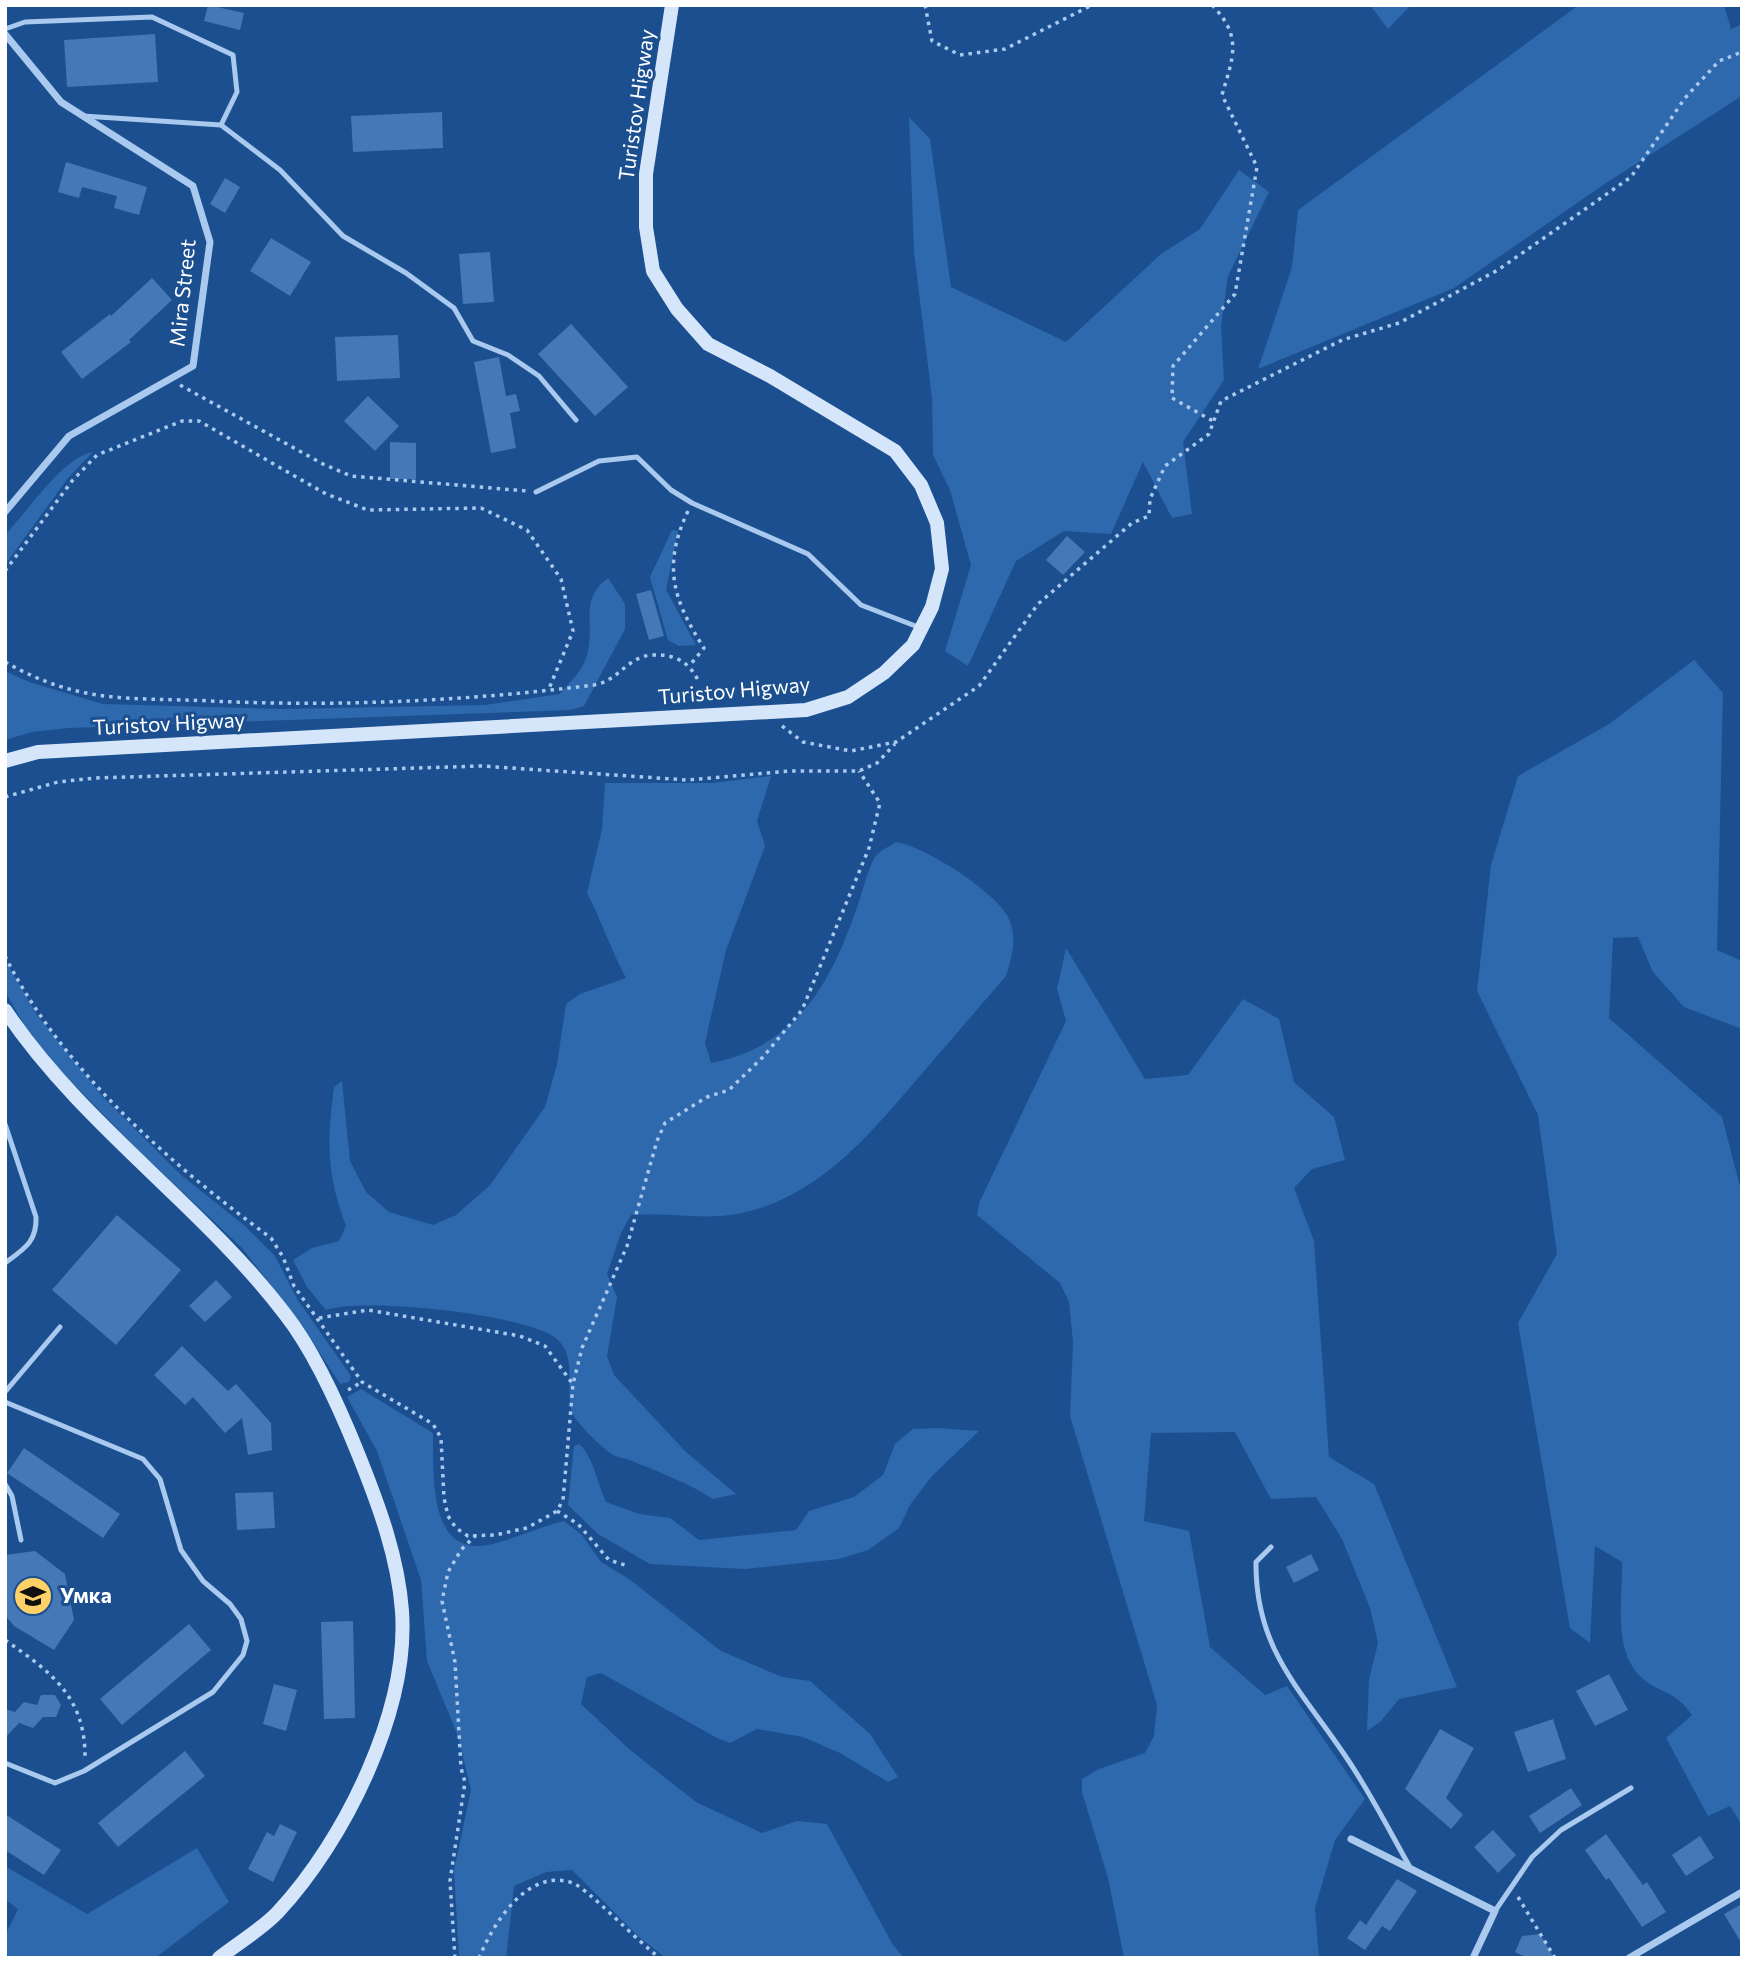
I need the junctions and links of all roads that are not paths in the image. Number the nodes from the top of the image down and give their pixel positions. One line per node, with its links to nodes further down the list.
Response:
1 (672, 5): 8 (main road, Turistov Higway)
2 (5, 31): 3 (street, Mira Street); 4 (lane)
3 (83, 116): 4 (lane); 7 (street, Mira Street)
4 (221, 125): 5 (lane)
5 (576, 420)
6 (537, 492): 8 (lane)
7 (5, 512)
8 (921, 628): 9 (main road, Turistov Higway)
9 (5, 761)
10 (5, 1010): 25 (main road)
11 (5, 1124): 12 (lane)
12 (5, 1263)
13 (60, 1328): 14 (lane)
14 (5, 1392)
15 (5, 1402): 19 (lane)
16 (5, 1484): 17 (lane)
17 (21, 1540)
18 (1271, 1547): 22 (lane)
19 (5, 1763)
20 (1631, 1788): 24 (lane)
21 (1351, 1839): 22 (street)
22 (1412, 1870): 24 (street)
23 (1742, 1892): 27 (street)
24 (1495, 1911): 26 (street)
25 (219, 1958)
26 (1473, 1958)
27 (1629, 1958)

